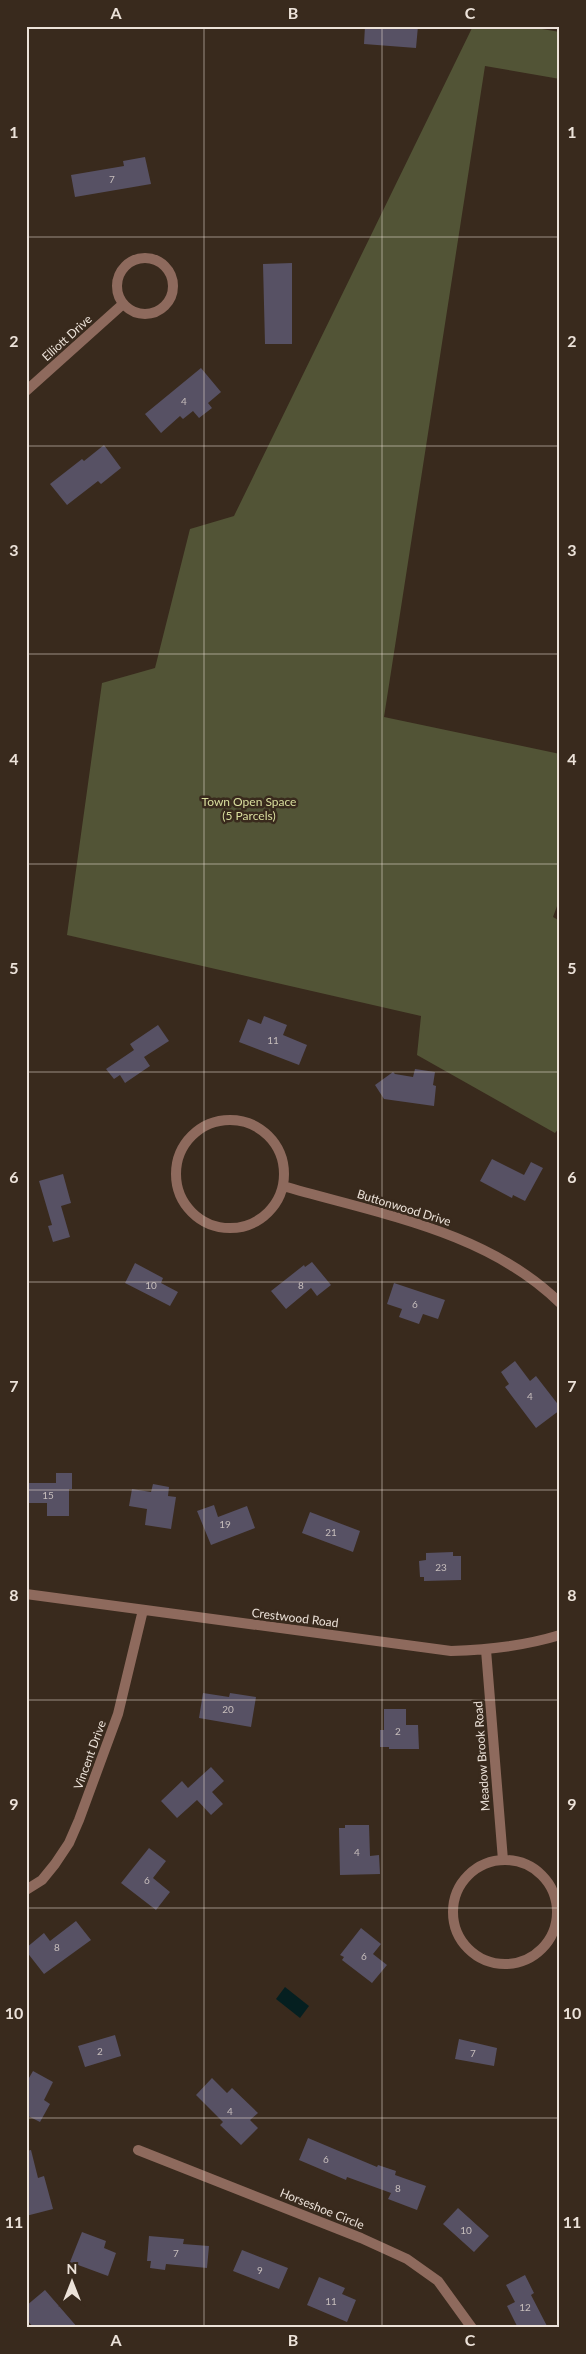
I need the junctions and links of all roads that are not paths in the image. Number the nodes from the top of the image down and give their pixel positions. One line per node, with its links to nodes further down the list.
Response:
1 (123, 304): 1 (street); 2 (street, Elliott Drive)
2 (26, 390)
3 (283, 1186): 3 (street); 4 (street, Buttonwood Drive)
4 (560, 1304)
5 (26, 1594): 6 (street, Crestwood Road)
6 (144, 1610): 8 (street, Crestwood Road); 10 (street, Vincent Drive)
7 (560, 1635): 8 (street, Crestwood Road)
8 (486, 1650): 9 (street, Meadow Brook Road)
9 (503, 1860): 9 (street)
10 (26, 1890)
11 (138, 2150): 12 (street, Horseshoe Circle)
12 (472, 2328)

